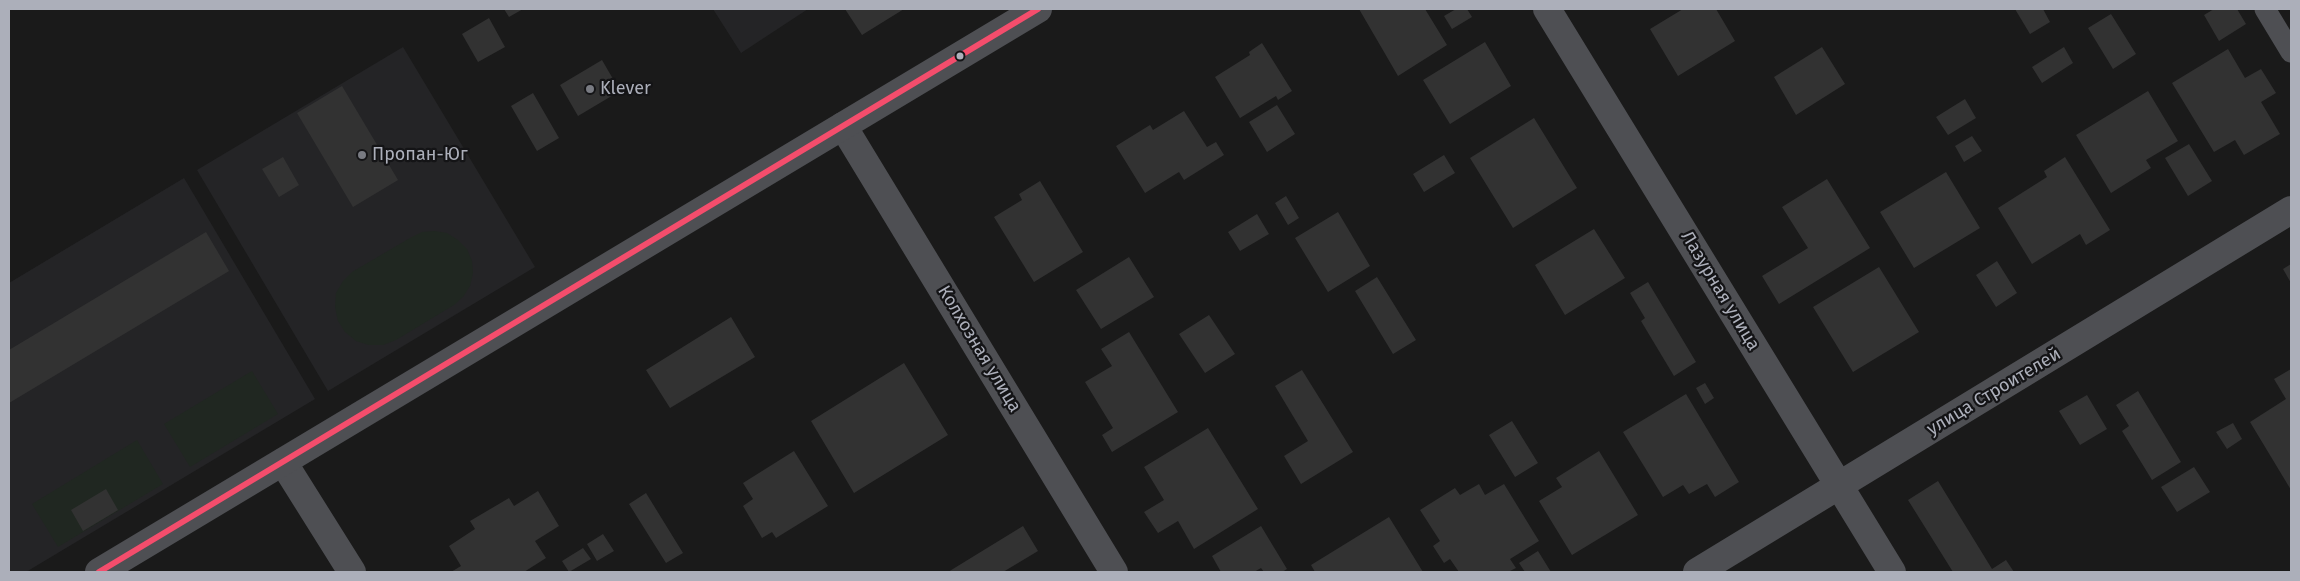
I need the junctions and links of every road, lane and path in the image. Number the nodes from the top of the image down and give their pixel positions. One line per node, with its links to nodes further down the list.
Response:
1 (1038, 9): 5 (street)
2 (1547, 9): 8 (street, Лазурная улица)
3 (2265, 9): 4 (lane)
4 (2291, 52)
5 (843, 126): 7 (street); 11 (street, Колхозная улица)
6 (2291, 210): 8 (street, улица Строителей)
7 (283, 462): 9 (street); 10 (street)
8 (1840, 486): 12 (street, улица Строителей); 13 (street, Лазурная улица)
9 (99, 572)
10 (352, 572)
11 (1114, 572)
12 (1697, 572)
13 (1892, 572)

